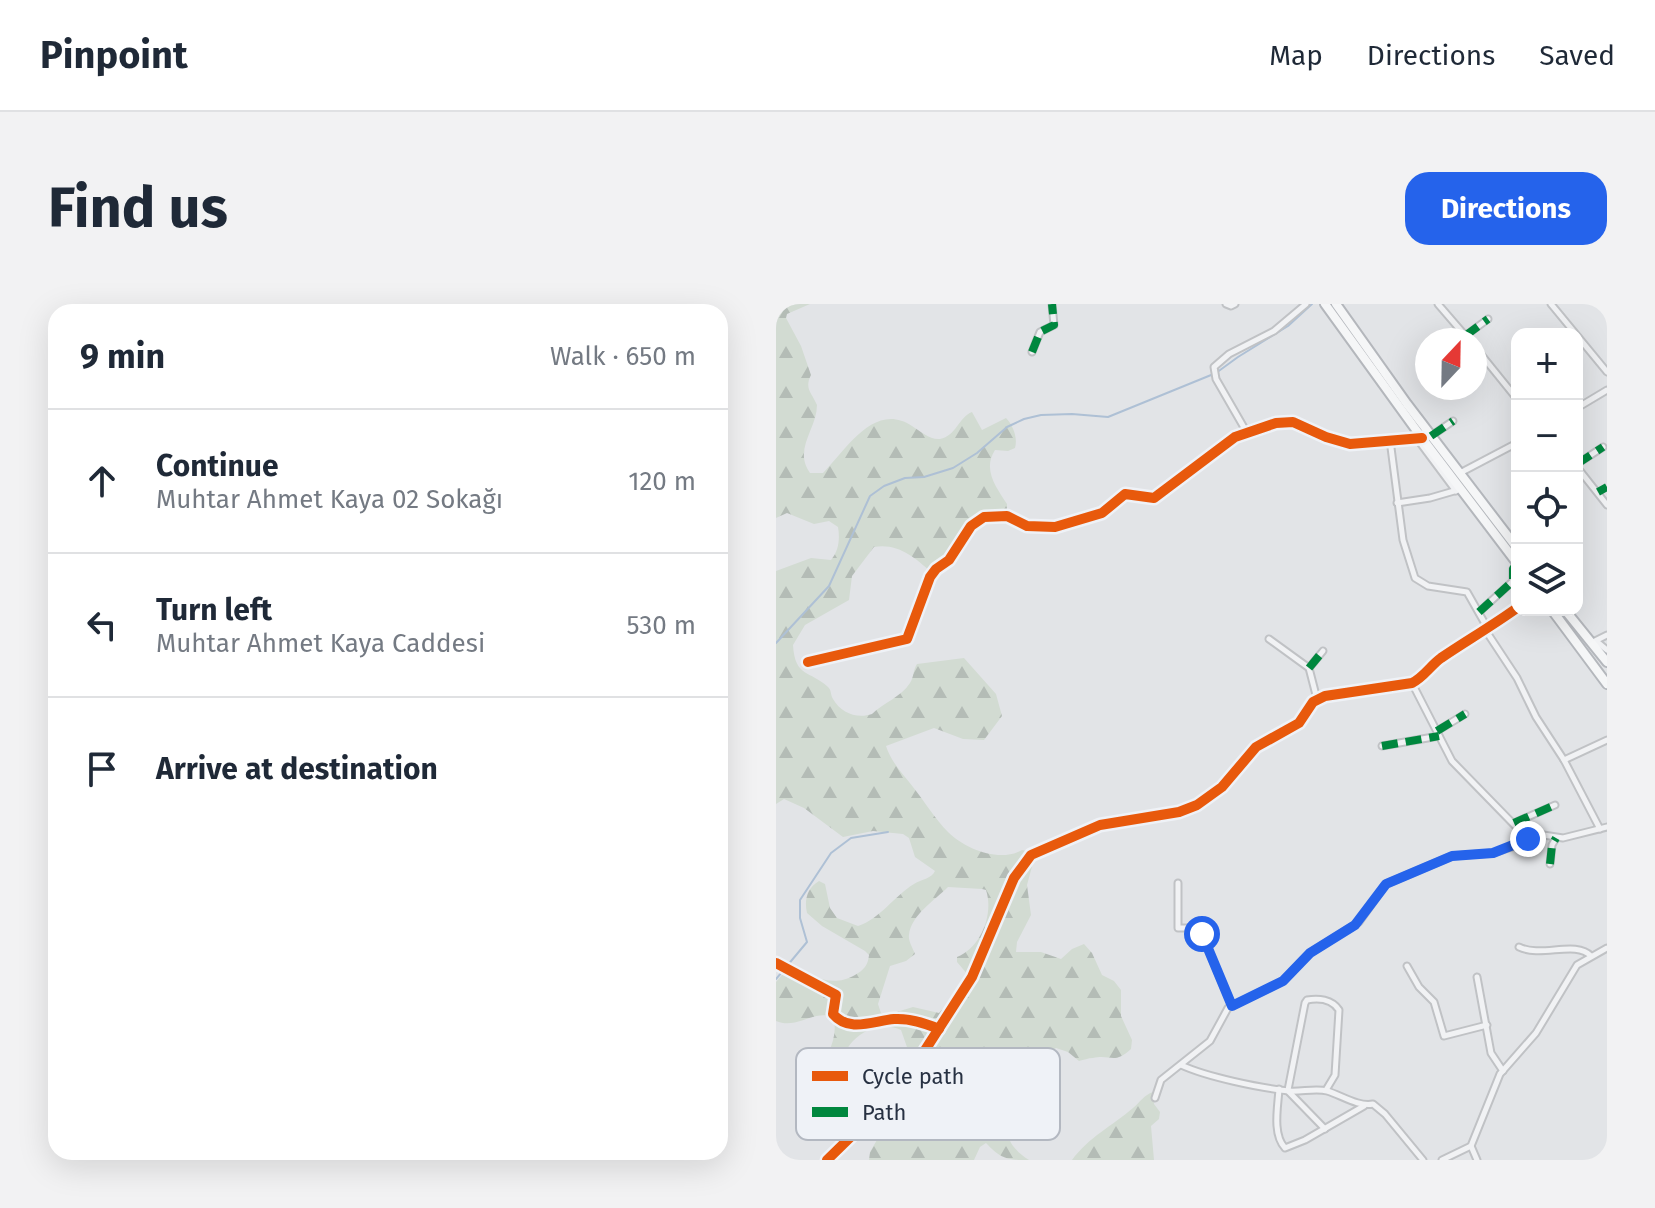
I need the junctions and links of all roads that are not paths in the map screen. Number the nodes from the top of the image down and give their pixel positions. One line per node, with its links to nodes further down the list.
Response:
1 (1052, 304): 12 (street)
2 (1226, 304): 3 (street)
3 (1235, 304)
4 (1306, 304): 19 (street)
5 (1325, 304): 20 (highway)
6 (1336, 304): 20 (highway)
7 (1438, 304): 10 (street)
8 (1551, 304): 14 (street)
9 (1488, 319): 11 (street)
10 (1458, 328)
11 (1478, 328)
12 (1032, 352)
13 (1487, 365): 16 (street)
14 (1607, 372)
15 (1607, 390): 17 (street)
16 (1511, 392)
17 (1583, 404)
18 (1453, 421): 20 (street)
19 (1246, 431): 21 (street); 45 (street)
20 (1424, 438): 21 (street); 26 (highway); 28 (highway)
21 (1390, 440): 30 (street)
22 (1511, 446): 26 (street)
23 (1603, 447): 24 (street)
24 (1583, 461)
25 (1582, 472): 29 (street)
26 (1460, 474): 32 (highway)
27 (1607, 489): 29 (street)
28 (1458, 490): 30 (street); 33 (highway)
29 (1599, 494): 31 (street)
30 (1397, 503): 35 (street)
31 (1607, 505)
32 (1514, 544)
33 (1511, 556)
34 (1511, 583): 35 (street)
35 (1479, 612): 39 (street)
36 (1511, 612): 39 (street)
37 (1556, 616): 49 (highway)
38 (1570, 616): 42 (highway)
39 (1487, 630): 48 (street); 55 (street)
40 (1607, 635): 42 (street)
41 (1269, 639): 47 (street)
42 (1593, 642): 43 (street); 46 (highway)
43 (1607, 650)
44 (1323, 651): 47 (street)
45 (808, 662)
46 (1607, 662)
47 (1309, 668): 50 (street)
48 (1412, 683): 50 (street); 52 (street)
49 (1607, 684)
50 (1317, 699): 71 (street)
51 (1465, 714): 52 (street)
52 (1438, 733): 54 (street); 57 (street)
53 (1607, 740): 55 (street)
54 (1382, 746)
55 (1564, 760): 59 (street)
56 (1555, 805): 57 (street)
57 (1514, 823): 61 (street)
58 (1607, 827): 59 (street)
59 (1600, 829): 60 (street)
60 (1556, 838): 61 (street); 62 (street)
61 (1528, 839): 69 (street)
62 (1550, 864)
63 (1178, 883): 69 (street)
64 (1519, 947): 66 (street)
65 (1607, 948): 66 (street)
66 (1591, 956): 73 (street)
67 (1407, 966): 70 (street)
68 (1477, 977): 70 (street)
69 (1232, 1006): 72 (street)
70 (1487, 1025): 73 (street)
71 (927, 1048)
72 (1181, 1065): 74 (street); 77 (street)
73 (1503, 1071): 81 (street)
74 (1279, 1089): 75 (street); 79 (street)
75 (1288, 1090): 76 (street); 76 (street); 79 (street)
76 (1326, 1090): 78 (street)
77 (1155, 1098)
78 (1365, 1106): 79 (street); 83 (street)
79 (1325, 1129)
80 (847, 1140): 82 (street)
81 (1471, 1146): 84 (street); 85 (street)
82 (827, 1160)
83 (1423, 1160)
84 (1442, 1160)
85 (1477, 1160)

